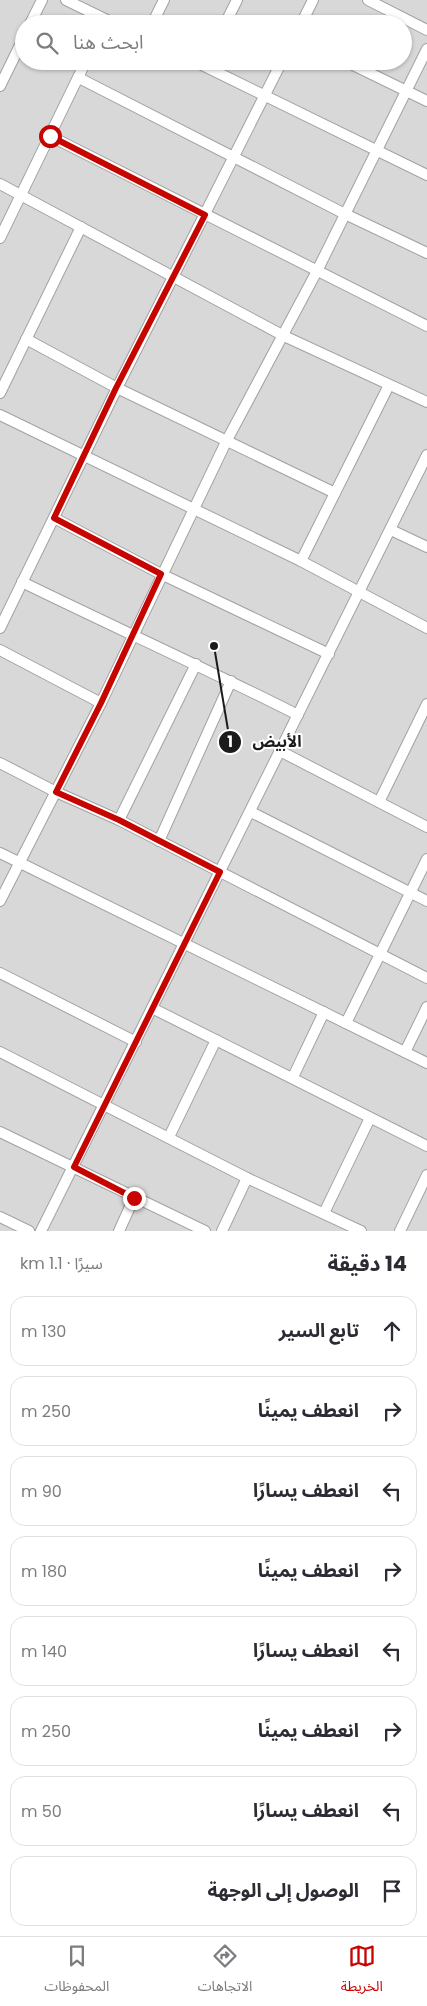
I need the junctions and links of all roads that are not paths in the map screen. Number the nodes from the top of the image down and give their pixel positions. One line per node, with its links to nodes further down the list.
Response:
1 (42, 0): 7 (street)
2 (66, 0): 8 (street)
3 (164, 0): 9 (street)
4 (237, 0): 10 (street)
5 (312, 0): 11 (street)
6 (368, 0): 12 (street)
7 (34, 15)
8 (95, 15)
9 (156, 15)
10 (230, 15)
11 (305, 15)
12 (398, 15)
13 (412, 22): 14 (street)
14 (427, 30)
15 (427, 49): 23 (street)
16 (15, 56): 22 (street)
17 (82, 70): 21 (street)
18 (217, 70): 24 (street)
19 (278, 70): 24 (street)
20 (364, 70): 23 (street)
21 (79, 78): 26 (street); 28 (street)
22 (0, 86)
23 (406, 90): 25 (street); 27 (street)
24 (265, 97): 27 (street); 28 (street)
25 (427, 100)
26 (50, 136): 31 (street); 33 (street)
27 (377, 151): 29 (street); 32 (street)
28 (234, 155): 32 (street); 33 (street)
29 (427, 175)
30 (0, 184): 31 (street)
31 (22, 195): 34 (street); 35 (street)
32 (345, 214): 36 (street); 37 (street)
33 (205, 215): 37 (street); 38 (street)
34 (81, 227): 38 (street); 41 (street)
35 (0, 238)
36 (427, 252)
37 (317, 271): 39 (street); 40 (street)
38 (175, 276): 40 (street); 43 (street)
39 (427, 326)
40 (284, 336): 42 (street); 47 (street)
41 (26, 339): 43 (street); 44 (street)
42 (389, 385): 45 (street); 51 (street)
43 (116, 388): 47 (street); 48 (street)
44 (0, 393)
45 (427, 402)
46 (0, 415): 48 (street)
47 (226, 442): 51 (street); 52 (street)
48 (84, 454): 52 (street); 53 (street)
49 (427, 455): 50 (street)
50 (423, 474): 54 (street)
51 (335, 493): 56 (street)
52 (194, 511): 56 (street); 57 (street)
53 (54, 518): 57 (street); 58 (street)
54 (391, 530): 55 (street); 59 (street)
55 (427, 548)
56 (301, 562): 59 (street)
57 (161, 574): 63 (street); 65 (street)
58 (22, 582): 60 (street); 63 (street)
59 (360, 591): 62 (street); 65 (street)
60 (4, 611): 61 (street)
61 (0, 628)
62 (427, 628)
63 (132, 636): 66 (street); 68 (street)
64 (0, 650): 68 (street)
65 (329, 654): 70 (street)
66 (196, 664): 67 (street); 76 (street)
67 (230, 681): 70 (street); 78 (street)
68 (101, 703): 73 (street)
69 (427, 704): 74 (street)
70 (298, 715): 71 (street)
71 (280, 751): 74 (street); 75 (street)
72 (0, 763): 73 (street)
73 (56, 792): 76 (street); 81 (street)
74 (379, 802): 77 (street)
75 (251, 812): 82 (street); 83 (street)
76 (119, 820): 78 (street)
77 (427, 826)
78 (159, 840): 82 (street)
79 (0, 852): 81 (street)
80 (427, 859): 83 (street)
81 (20, 862): 84 (street); 86 (street)
82 (220, 872): 86 (street); 87 (street)
83 (411, 892): 85 (street); 87 (street)
84 (0, 901)
85 (427, 901)
86 (185, 944): 91 (street); 92 (street)
87 (380, 954): 89 (street); 93 (street)
88 (0, 972): 95 (street)
89 (427, 978)
90 (427, 1007): 97 (street)
91 (152, 1008): 94 (street); 95 (street)
92 (324, 1012): 93 (street); 99 (street)
93 (346, 1023): 97 (street)
94 (216, 1040): 99 (street); 103 (street)
95 (136, 1042): 100 (street)
96 (0, 1052): 100 (street)
97 (405, 1052): 98 (street)
98 (427, 1063)
99 (292, 1077): 101 (street)
100 (105, 1104): 103 (street); 105 (street)
101 (370, 1118): 104 (street); 109 (street)
102 (0, 1132): 105 (street)
103 (169, 1137): 107 (street)
104 (427, 1146)
105 (74, 1167): 108 (street); 112 (street)
106 (427, 1175): 117 (street)
107 (247, 1178): 109 (street); 115 (street)
108 (134, 1198): 113 (street); 114 (street)
109 (324, 1213): 116 (street)
110 (0, 1217): 111 (street)
111 (29, 1231)
112 (42, 1231)
113 (119, 1231)
114 (205, 1231)
115 (222, 1231)
116 (361, 1231)
117 (400, 1231)

